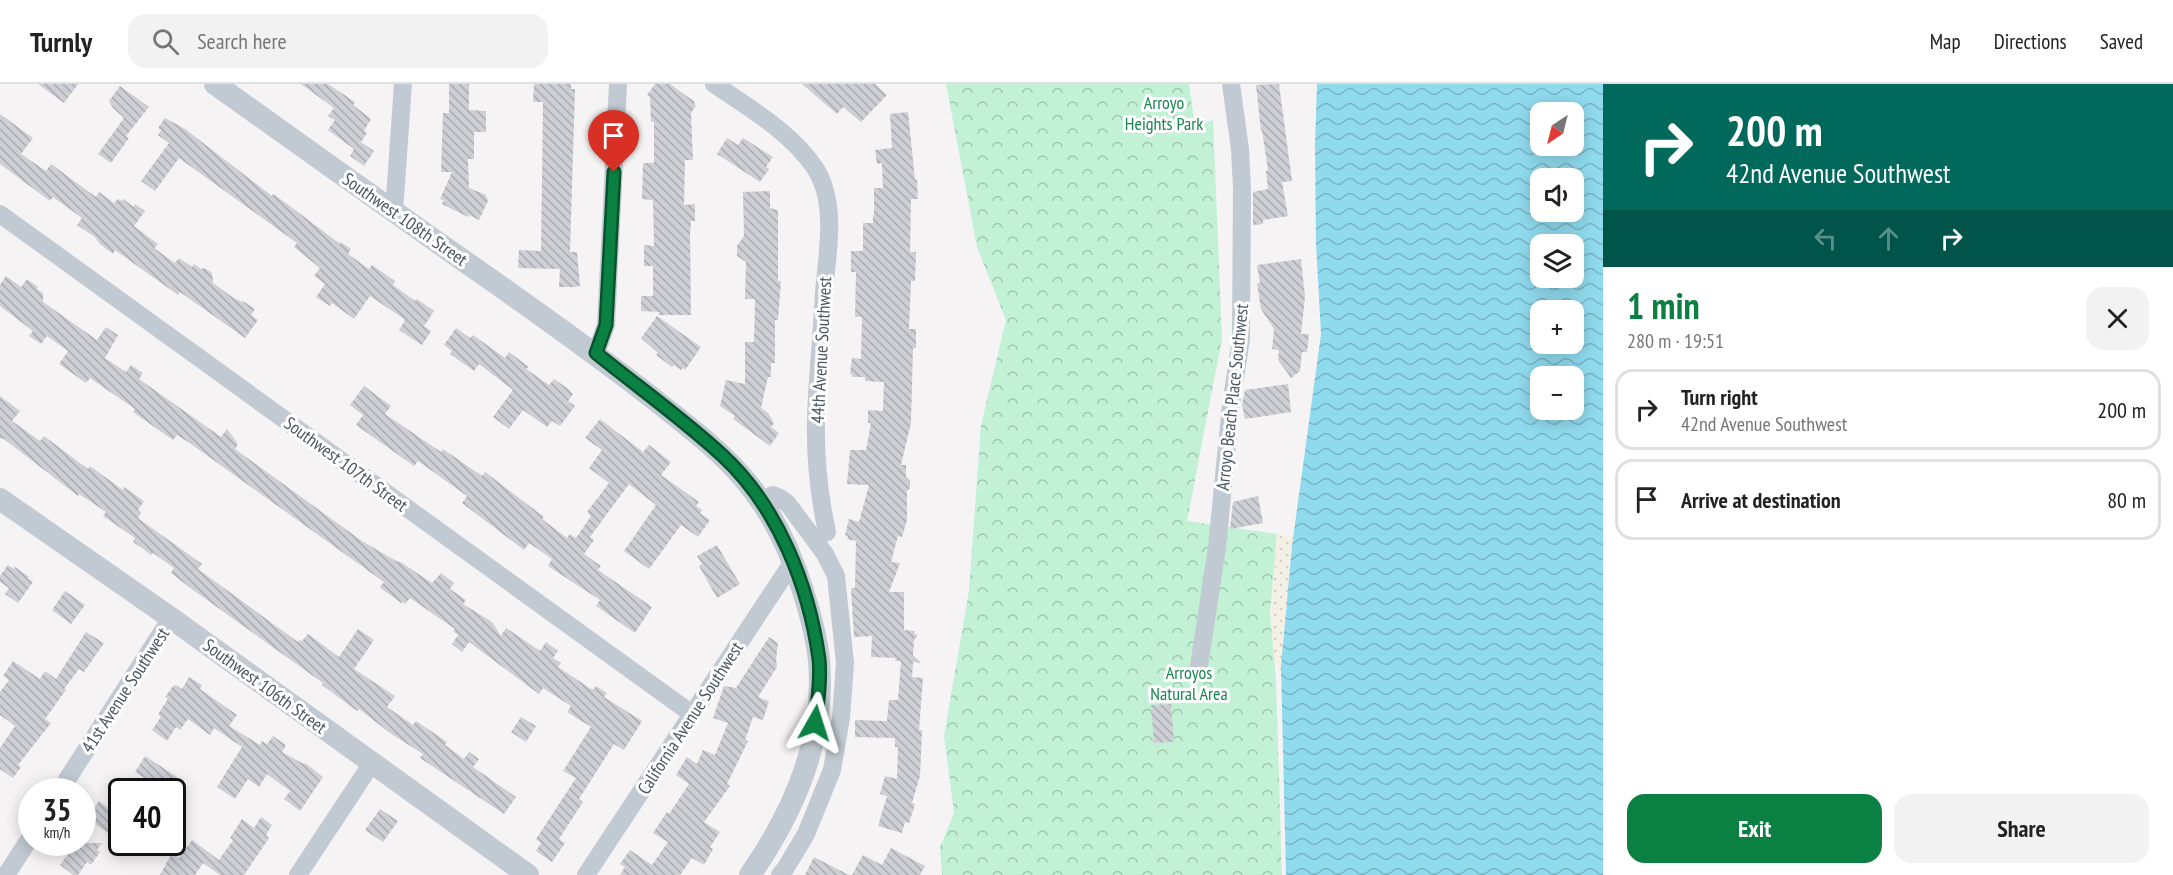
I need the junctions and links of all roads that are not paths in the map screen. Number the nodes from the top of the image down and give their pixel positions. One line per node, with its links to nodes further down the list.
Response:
1 (215, 84): 6 (street, Southwest 108th Street)
2 (403, 84): 6 (street)
3 (618, 84): 8 (street)
4 (714, 84): 11 (street, 44th Avenue Southwest)
5 (1231, 84): 14 (street, Arroyo Beach Place Southwest)
6 (394, 212): 8 (street, Southwest 108th Street)
7 (0, 214): 15 (street, Southwest 107th Street)
8 (596, 353): 10 (street, Southwest 108th Street)
9 (0, 499): 13 (street, Southwest 106th Street)
10 (760, 501): 12 (street, Southwest 108th Street); 24 (street)
11 (827, 532)
12 (794, 560): 15 (street, California Avenue Southwest); 23 (street, Southwest 108th Street)
13 (171, 618): 16 (street, Southwest 106th Street); 17 (street, 41st Avenue Southwest)
14 (1198, 674)
15 (692, 714): 22 (street, California Avenue Southwest)
16 (372, 763): 20 (street); 21 (street, Southwest 106th Street)
17 (68, 778)
18 (18, 856): 19 (street)
19 (6, 875)
20 (298, 875)
21 (528, 875)
22 (586, 875)
23 (750, 875)
24 (780, 875)

